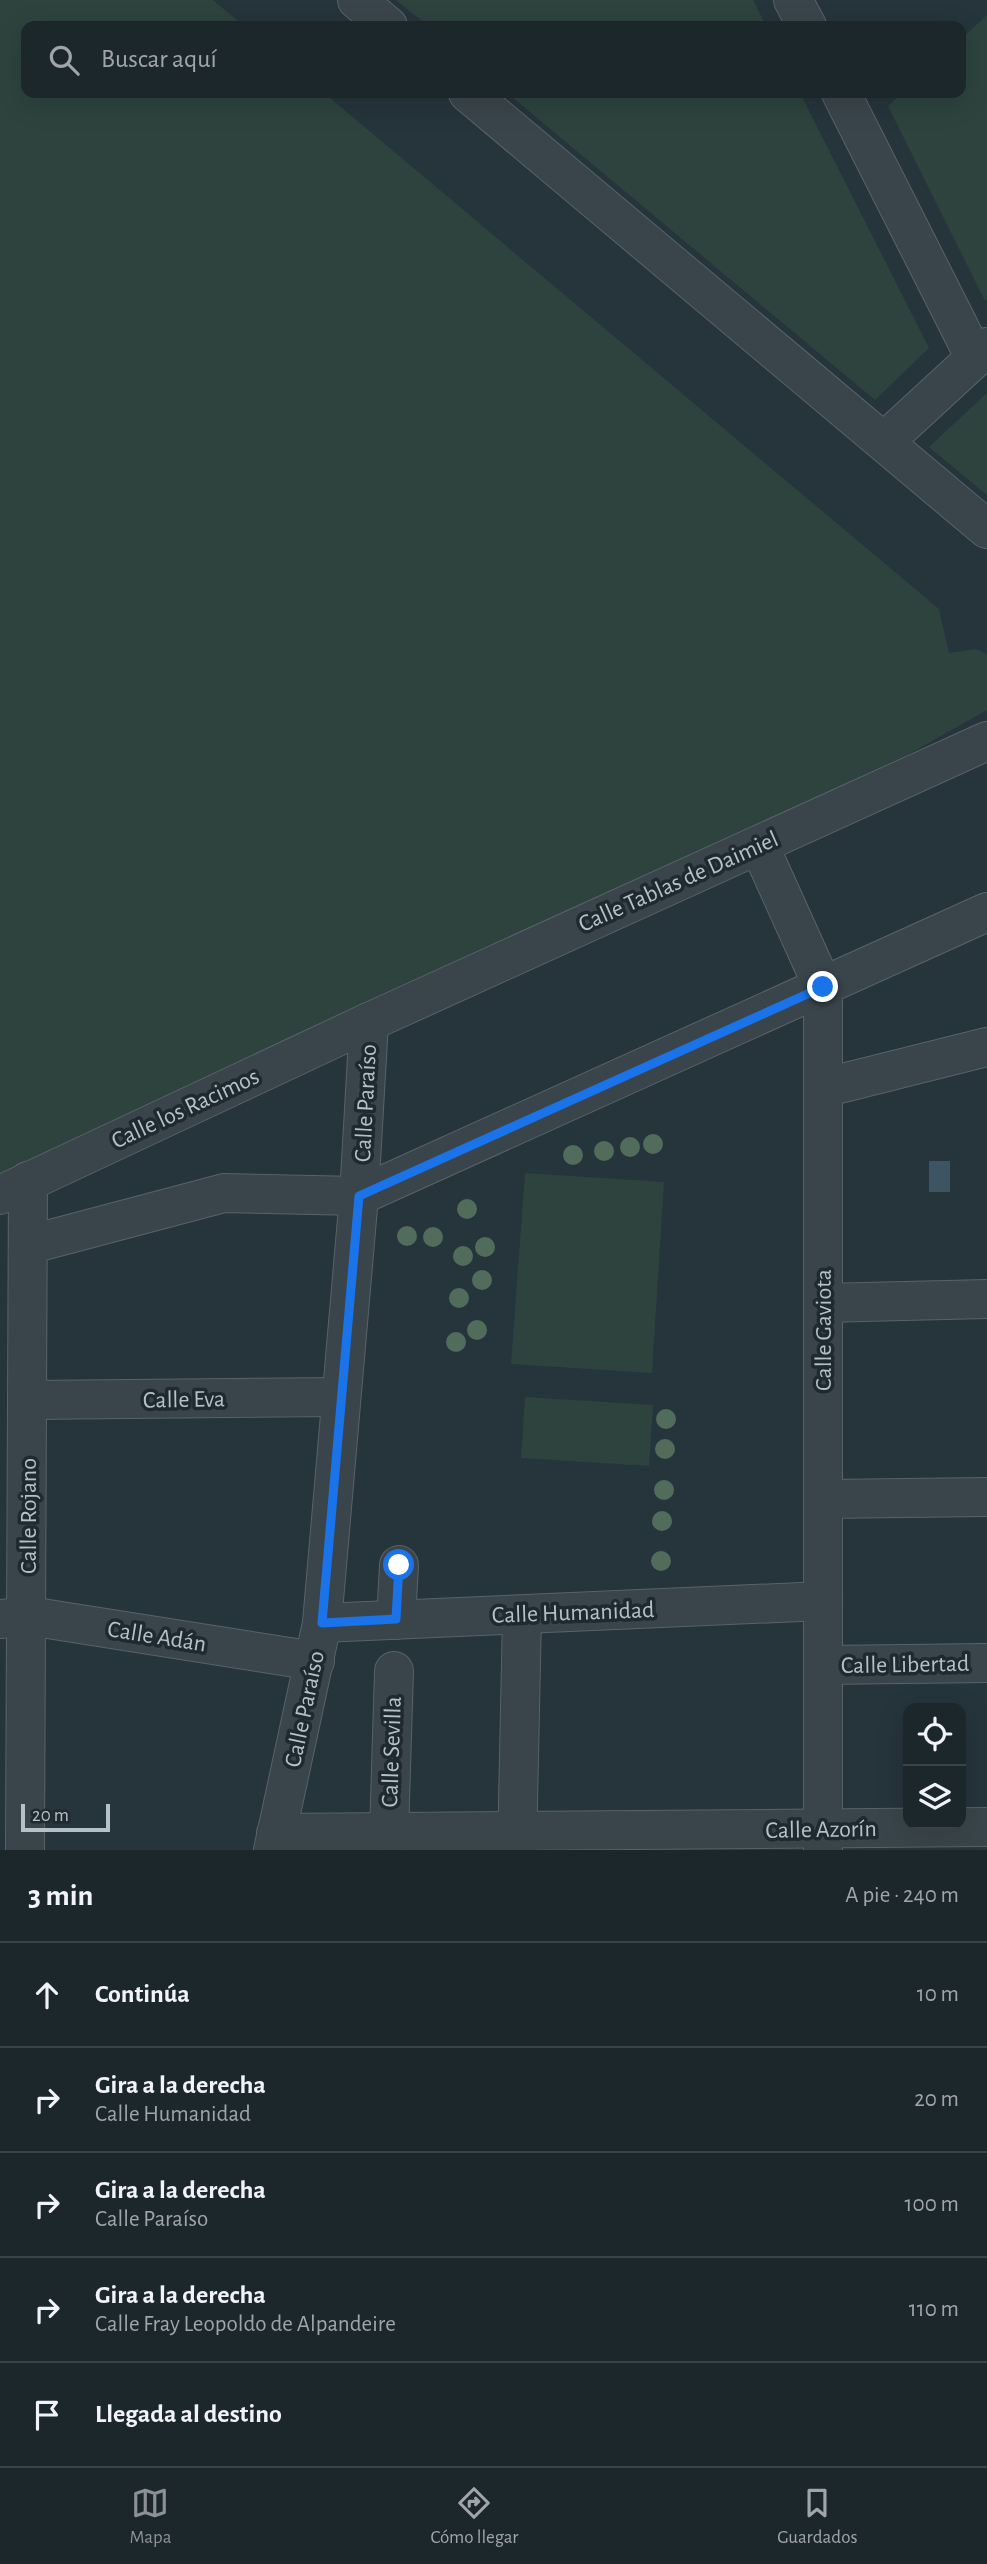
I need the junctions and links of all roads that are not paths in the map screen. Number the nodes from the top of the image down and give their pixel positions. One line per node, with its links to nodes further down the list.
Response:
1 (356, 0): 3 (street)
2 (793, 0): 4 (street)
3 (382, 21)
4 (804, 21)
5 (474, 98): 8 (street)
6 (844, 98): 7 (street)
7 (981, 353): 8 (street)
8 (885, 441): 9 (street)
9 (987, 530)
10 (987, 741): 11 (street, Calle Tablas de Daimiel)
11 (759, 845): 13 (street, Calle Gaviota); 14 (street, Calle Tablas de Daimiel)
12 (987, 912): 13 (street)
13 (823, 987): 16 (street, Calle Gaviota); 18 (street)
14 (369, 1022): 17 (street, Calle los Racimos); 18 (street, Calle Paraíso)
15 (987, 1047): 16 (street)
16 (823, 1088): 21 (street, Calle Gaviota)
17 (14, 1188): 19 (street, Calle Rojano)
18 (359, 1196): 19 (street); 22 (street, Calle Paraíso)
19 (29, 1245): 23 (street, Calle Rojano)
20 (987, 1299): 21 (street)
21 (823, 1303): 25 (street, Calle Gaviota)
22 (340, 1397): 23 (street, Calle Eva); 31 (street, Calle Paraíso)
23 (28, 1400): 29 (street, Calle Rojano)
24 (987, 1497): 25 (street)
25 (823, 1499): 27 (street, Calle Gaviota)
26 (399, 1565): 30 (street)
27 (823, 1601): 28 (street, Calle Humanidad); 34 (street, Calle Gaviota)
28 (523, 1615): 30 (street, Calle Humanidad); 40 (street)
29 (14, 1618): 32 (street, Calle Adán); 41 (street, Calle Rojano)
30 (396, 1619): 31 (street, Calle Humanidad)
31 (322, 1623): 32 (street, Calle Paraíso)
32 (315, 1661): 39 (street, Calle Paraíso)
33 (987, 1663): 34 (street, Calle Libertad)
34 (823, 1665): 38 (street, Calle Gaviota)
35 (394, 1671): 37 (street, Calle Sevilla)
36 (987, 1827): 38 (street, Calle Azorín)
37 (389, 1833): 39 (street, Calle Azorín); 40 (street, Calle Azorín)
38 (823, 1840): 40 (street, Calle Azorín)
39 (274, 1841)
40 (518, 1841)
41 (25, 1850)

